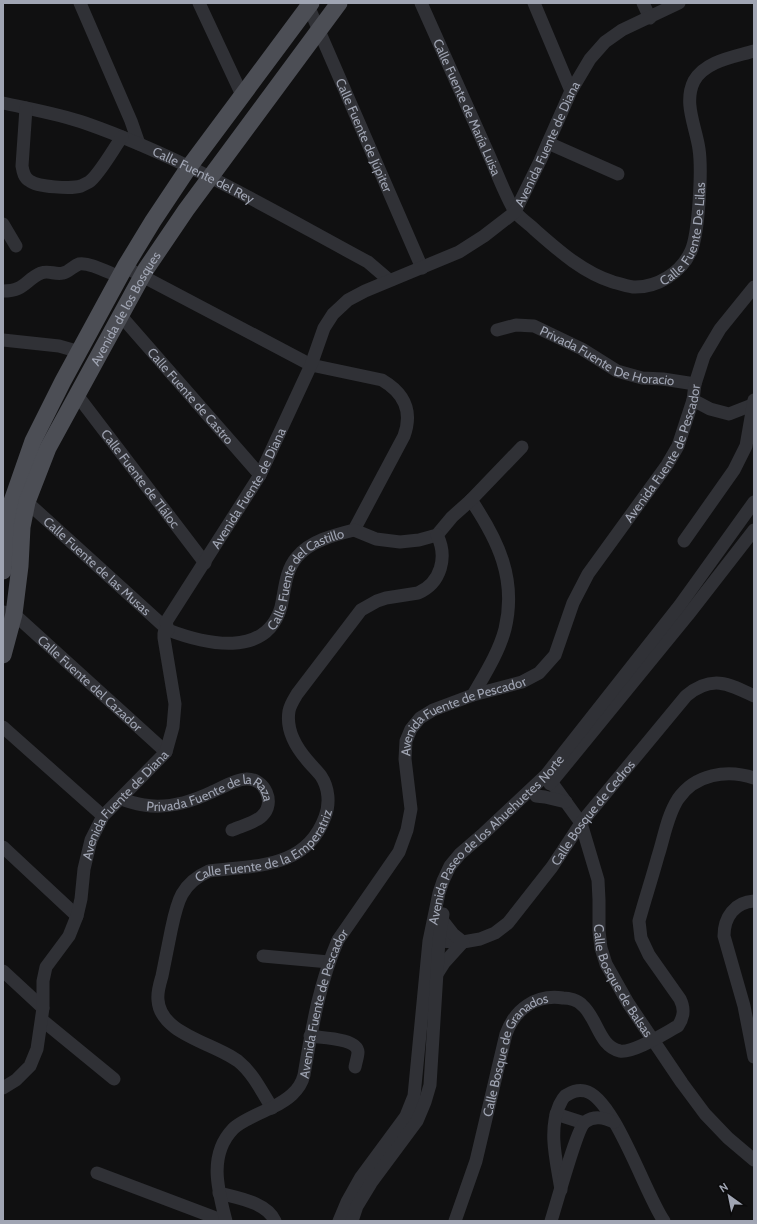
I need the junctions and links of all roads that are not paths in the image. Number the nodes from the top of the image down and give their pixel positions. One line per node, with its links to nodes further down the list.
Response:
1 (80, 3): 18 (street)
2 (199, 3): 13 (street)
3 (339, 3): 10 (main road, Avenida de los Bosques)
4 (421, 3): 22 (street, Calle Fuente de María Luisa)
5 (534, 3): 12 (street)
6 (643, 3): 9 (street)
7 (679, 3): 9 (street, Avenida Fuente de Diana)
8 (309, 4): 10 (street, Calle Fuente de Júpiter); 13 (main road, Avenida de los Bosques)
9 (650, 18): 12 (street, Avenida Fuente de Diana)
10 (318, 31): 21 (main road, Avenida de los Bosques); 25 (street, Calle Fuente de Júpiter)
11 (754, 51): 22 (street, Calle Fuente De Lilas)
12 (571, 91): 17 (street, Avenida Fuente de Diana)
13 (242, 95): 19 (main road, Avenida de los Bosques)
14 (3, 103): 15 (street, Calle Fuente del Rey)
15 (26, 108): 16 (street, Calle Fuente del Rey); 16 (street)
16 (122, 137): 18 (street, Calle Fuente del Rey)
17 (548, 142): 20 (street); 22 (street, Avenida Fuente de Diana)
18 (139, 144): 19 (street, Calle Fuente del Rey)
19 (189, 167): 21 (street, Calle Fuente del Rey); 26 (main road, Avenida de los Bosques)
20 (618, 174)
21 (210, 177): 27 (main road, Avenida de los Bosques); 28 (street, Calle Fuente del Rey)
22 (515, 212): 25 (street, Avenida Fuente de Diana)
23 (3, 224): 24 (street)
24 (16, 246)
25 (422, 268): 28 (street, Avenida Fuente de Diana)
26 (122, 272): 27 (street, Calle Fuente del Castillo); 30 (street, Calle Fuente del Castillo); 34 (main road, Avenida de los Bosques)
27 (143, 276): 31 (main road, Avenida de los Bosques); 35 (street, Calle Fuente del Castillo)
28 (389, 280): 35 (street, Avenida Fuente de Diana)
29 (754, 288): 36 (street, Avenida Fuente de Pescador)
30 (3, 291)
31 (121, 316): 37 (main road, Avenida de los Bosques); 41 (street, Calle Fuente de Castro)
32 (497, 330): 36 (street, Privada Fuente De Horacio)
33 (3, 340): 34 (street)
34 (80, 352): 43 (main road, Avenida de los Bosques)
35 (312, 365): 41 (street, Avenida Fuente de Diana); 45 (street, Calle Fuente del Castillo)
36 (695, 384): 38 (street, Avenida Fuente de Pescador)
37 (78, 395): 43 (main road, Avenida de los Bosques); 49 (street, Calle Fuente de Tláloc)
38 (693, 400): 39 (street); 54 (street, Avenida Fuente de Pescador)
39 (753, 403): 48 (street)
40 (522, 447): 42 (street)
41 (260, 475): 49 (street, Avenida Fuente de Diana)
42 (471, 500): 47 (street); 54 (street)
43 (14, 502): 50 (main road, Avenida de los Bosques); 51 (main road, Avenida de los Bosques); 52 (street, Calle Fuente de las Musas)
44 (754, 502): 59 (street, Avenida Paseo de los Ahuehuetes Norte)
45 (354, 530): 47 (street); 52 (street, Calle Fuente del Castillo)
46 (754, 530): 59 (street, Avenida Paseo de los Ahuehuetes Norte)
47 (437, 535): 83 (street, Calle Fuente de la Emperatriz)
48 (684, 541)
49 (205, 563): 52 (street, Avenida Fuente de Diana)
50 (3, 571)
51 (8, 613): 53 (main road, Avenida de los Bosques); 57 (street, Calle Fuente del Cazador)
52 (168, 630): 57 (street, Avenida Fuente de Diana)
53 (3, 655)
54 (473, 695): 73 (street, Avenida Fuente de Pescador)
55 (754, 696): 64 (street, Calle Bosque de Cedros)
56 (3, 727): 63 (street)
57 (166, 752): 61 (street, Avenida Fuente de Diana)
58 (754, 778): 78 (street, Calle Bosque de Granados)
59 (549, 779): 60 (street, Avenida Paseo de los Ahuehuetes Norte); 62 (street, Calle Bosque de Balsas); 70 (street, Avenida Paseo de los Ahuehuetes Norte)
60 (536, 796): 62 (street); 69 (street, Avenida Paseo de los Ahuehuetes Norte)
61 (120, 799): 63 (street, Avenida Fuente de Diana); 65 (street, Privada Fuente de la Raza)
62 (566, 802): 64 (street, Calle Bosque de Balsas)
63 (103, 816): 68 (street, Avenida Fuente de Diana)
64 (581, 823): 71 (street, Calle Bosque de Cedros); 78 (street, Calle Bosque de Balsas)
65 (232, 830)
66 (3, 847): 68 (street)
67 (754, 901): 79 (street)
68 (77, 916): 76 (street, Avenida Fuente de Diana)
69 (442, 920): 70 (street, Avenida Paseo de los Ahuehuetes Norte); 71 (street)
70 (434, 941): 71 (street, Calle Bosque de Cedros); 75 (street, Avenida Paseo de los Ahuehuetes Norte); 95 (street, Avenida Paseo de los Ahuehuetes Norte)
71 (463, 942): 75 (street)
72 (262, 956): 73 (street)
73 (329, 962): 77 (street, Avenida Fuente de Pescador)
74 (3, 971): 76 (street)
75 (436, 976): 96 (street, Avenida Paseo de los Ahuehuetes Norte)
76 (42, 1014): 81 (street); 82 (street, Avenida Fuente de Diana)
77 (310, 1036): 80 (street); 83 (street, Avenida Fuente de Pescador)
78 (653, 1039): 89 (street, Calle Bosque de Balsas); 97 (street, Calle Bosque de Granados)
79 (754, 1057)
80 (355, 1067)
81 (114, 1079)
82 (3, 1088)
83 (272, 1108): 92 (street, Avenida Fuente de Pescador)
84 (556, 1114): 85 (street); 86 (street); 87 (street)
85 (614, 1122): 86 (street); 99 (street)
86 (584, 1123): 88 (street)
87 (553, 1141): 88 (street); 91 (street)
88 (574, 1146): 91 (street)
89 (754, 1160)
90 (97, 1174): 93 (street)
91 (561, 1190): 98 (street)
92 (219, 1193): 93 (street, Avenida Fuente de Pescador); 94 (street)
93 (225, 1221)
94 (275, 1221)
95 (339, 1221)
96 (352, 1221)
97 (454, 1221)
98 (551, 1221)
99 (664, 1221)

